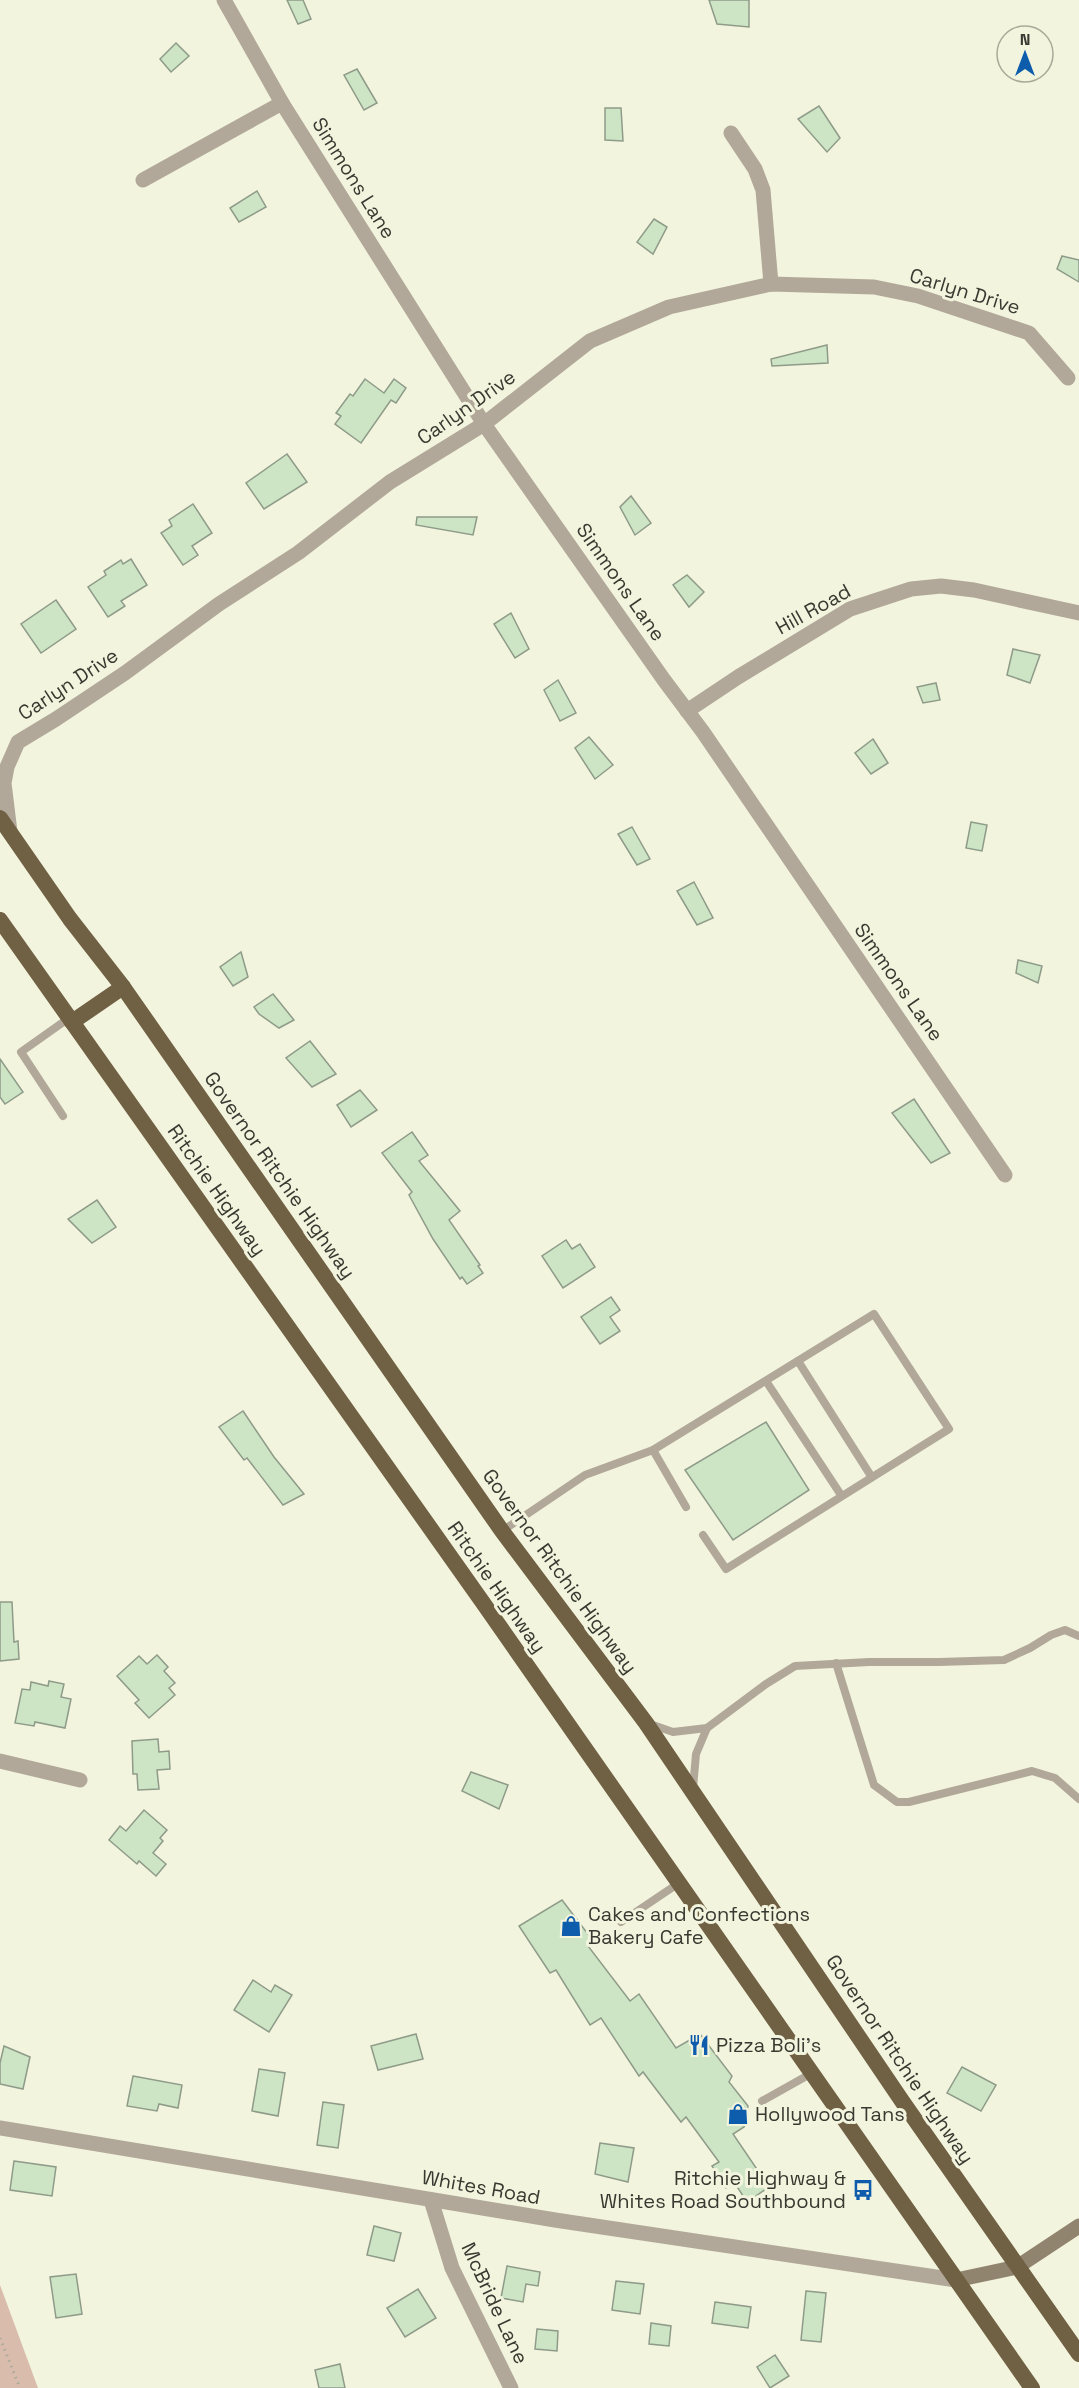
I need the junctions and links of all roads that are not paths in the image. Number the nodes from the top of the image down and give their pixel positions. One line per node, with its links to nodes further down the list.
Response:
1 (224, 0): 2 (street, Simmons Lane)
2 (282, 103): 4 (street); 7 (street, Simmons Lane)
3 (730, 134): 5 (street)
4 (144, 180)
5 (771, 284): 6 (street, Carlyn Drive); 7 (street, Carlyn Drive)
6 (1068, 378)
7 (484, 424): 9 (street, Simmons Lane); 11 (street, Carlyn Drive)
8 (1079, 613): 9 (street, Hill Road)
9 (687, 711): 16 (street, Simmons Lane)
10 (0, 818): 11 (highway, Governor Ritchie Highway)
11 (11, 834): 13 (highway, Governor Ritchie Highway)
12 (0, 920): 14 (highway, Ritchie Highway)
13 (123, 987): 14 (highway); 23 (highway, Governor Ritchie Highway)
14 (71, 1020): 15 (lane); 33 (highway, Ritchie Highway)
15 (63, 1116)
16 (1005, 1175)
17 (798, 1361): 18 (lane); 20 (lane); 20 (lane)
18 (766, 1381): 19 (lane); 21 (lane)
19 (653, 1450): 22 (lane); 23 (lane)
20 (875, 1474): 21 (lane)
21 (841, 1495): 24 (lane)
22 (687, 1507)
23 (502, 1531): 27 (highway, Governor Ritchie Highway)
24 (703, 1535)
25 (1079, 1636): 26 (lane)
26 (836, 1663): 28 (lane); 32 (lane)
27 (646, 1723): 28 (lane); 31 (highway, Governor Ritchie Highway)
28 (707, 1728): 31 (lane)
29 (0, 1761): 30 (street)
30 (80, 1780)
31 (692, 1792): 40 (highway, Governor Ritchie Highway)
32 (1079, 1798)
33 (679, 1883): 34 (lane); 35 (highway, Ritchie Highway)
34 (621, 1922)
35 (812, 2073): 36 (lane); 41 (highway, Ritchie Highway)
36 (762, 2101)
37 (0, 2128): 38 (street, Whites Road)
38 (431, 2200): 41 (street, Whites Road); 43 (street, McBride Lane)
39 (1079, 2226): 40 (main road)
40 (1017, 2267): 41 (main road); 42 (highway, Governor Ritchie Highway)
41 (956, 2280): 44 (highway)
42 (1079, 2354)
43 (512, 2388)
44 (1032, 2388)

